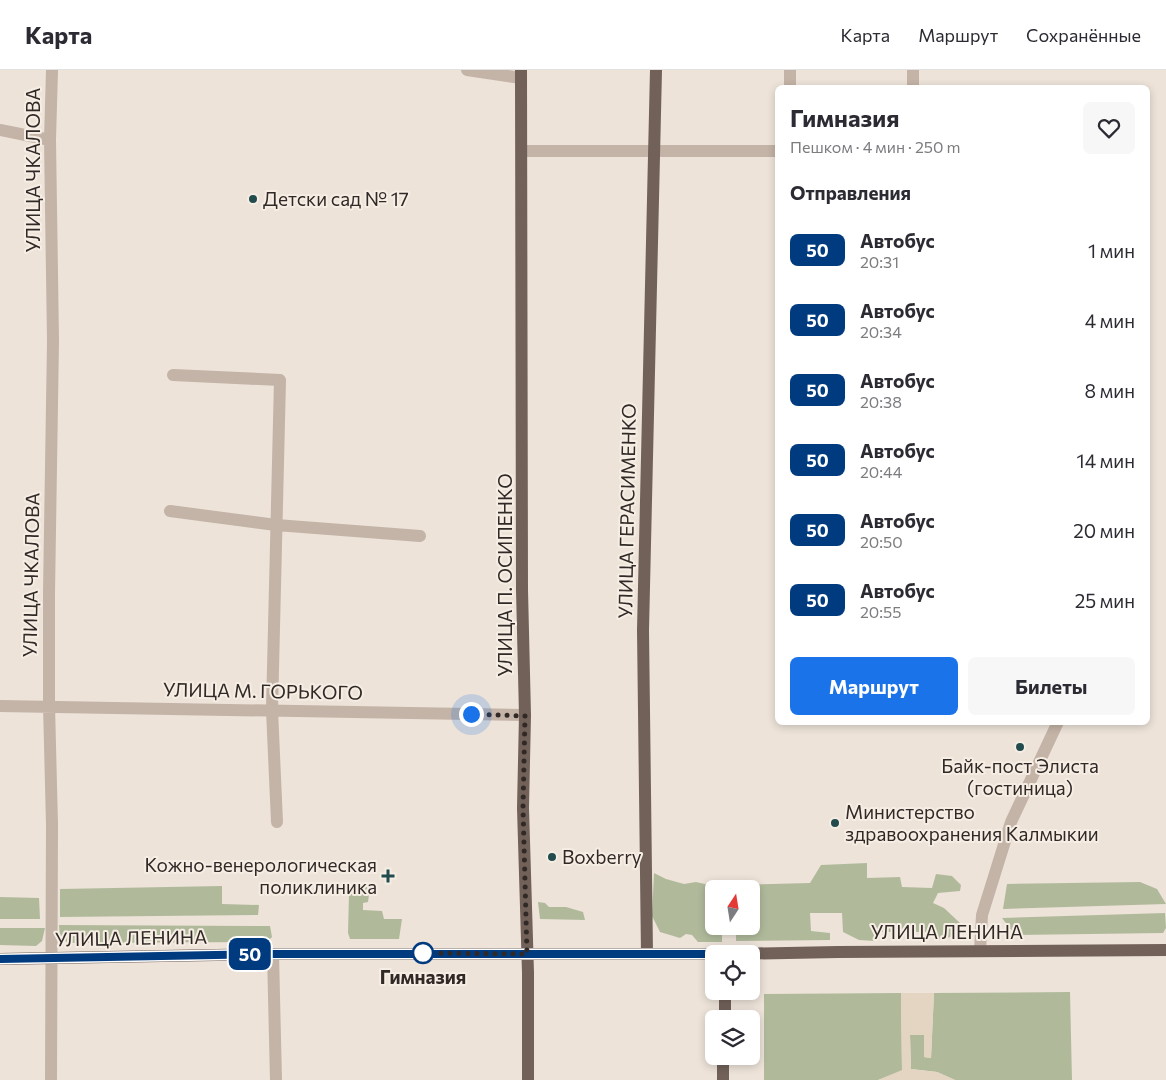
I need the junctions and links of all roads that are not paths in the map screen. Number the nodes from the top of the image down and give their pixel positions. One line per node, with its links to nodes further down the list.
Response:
1 (52, 70): 10 (street, УЛИЦА ЧКАЛОВА)
2 (467, 70): 6 (street)
3 (656, 70): 13 (main road, УЛИЦА ГЕРАСИМЕНКО)
4 (790, 70): 7 (street)
5 (913, 70): 8 (street)
6 (521, 74): 11 (main road, УЛИЦА П. ОСИПЕНКО)
7 (790, 85)
8 (913, 85)
9 (0, 130): 10 (street)
10 (50, 140): 19 (street, УЛИЦА ЧКАЛОВА)
11 (522, 151): 13 (street); 21 (main road, УЛИЦА П. ОСИПЕНКО)
12 (775, 151): 13 (street)
13 (654, 152): 28 (main road, УЛИЦА ГЕРАСИМЕНКО)
14 (173, 375): 16 (street)
15 (170, 511): 16 (street)
16 (276, 525): 17 (street); 20 (street)
17 (420, 536)
18 (0, 706): 19 (street, УЛИЦА М. ГОРЬКОГО)
19 (49, 706): 20 (street, УЛИЦА М. ГОРЬКОГО); 32 (street, УЛИЦА ЧКАЛОВА)
20 (272, 710): 21 (street, УЛИЦА М. ГОРЬКОГО); 23 (street)
21 (525, 716): 27 (main road, УЛИЦА П. ОСИПЕНКО)
22 (1057, 725): 25 (street)
23 (277, 822)
24 (1166, 950): 25 (main road, УЛИЦА ЛЕНИНА)
25 (980, 951): 30 (main road, УЛИЦА ЛЕНИНА)
26 (273, 954): 27 (main road, УЛИЦА ЛЕНИНА); 32 (main road, УЛИЦА ЛЕНИНА); 35 (street)
27 (527, 954): 28 (main road, УЛИЦА ЛЕНИНА); 36 (main road, УЛИЦА П. ОСИПЕНКО)
28 (647, 954): 29 (main road, УЛИЦА ЛЕНИНА)
29 (705, 954)
30 (760, 954)
31 (0, 959): 32 (main road, УЛИЦА ЛЕНИНА)
32 (50, 959): 34 (street, УЛИЦА ЧКАЛОВА)
33 (723, 1065): 37 (main road)
34 (51, 1080)
35 (276, 1080)
36 (528, 1080)
37 (723, 1080)

